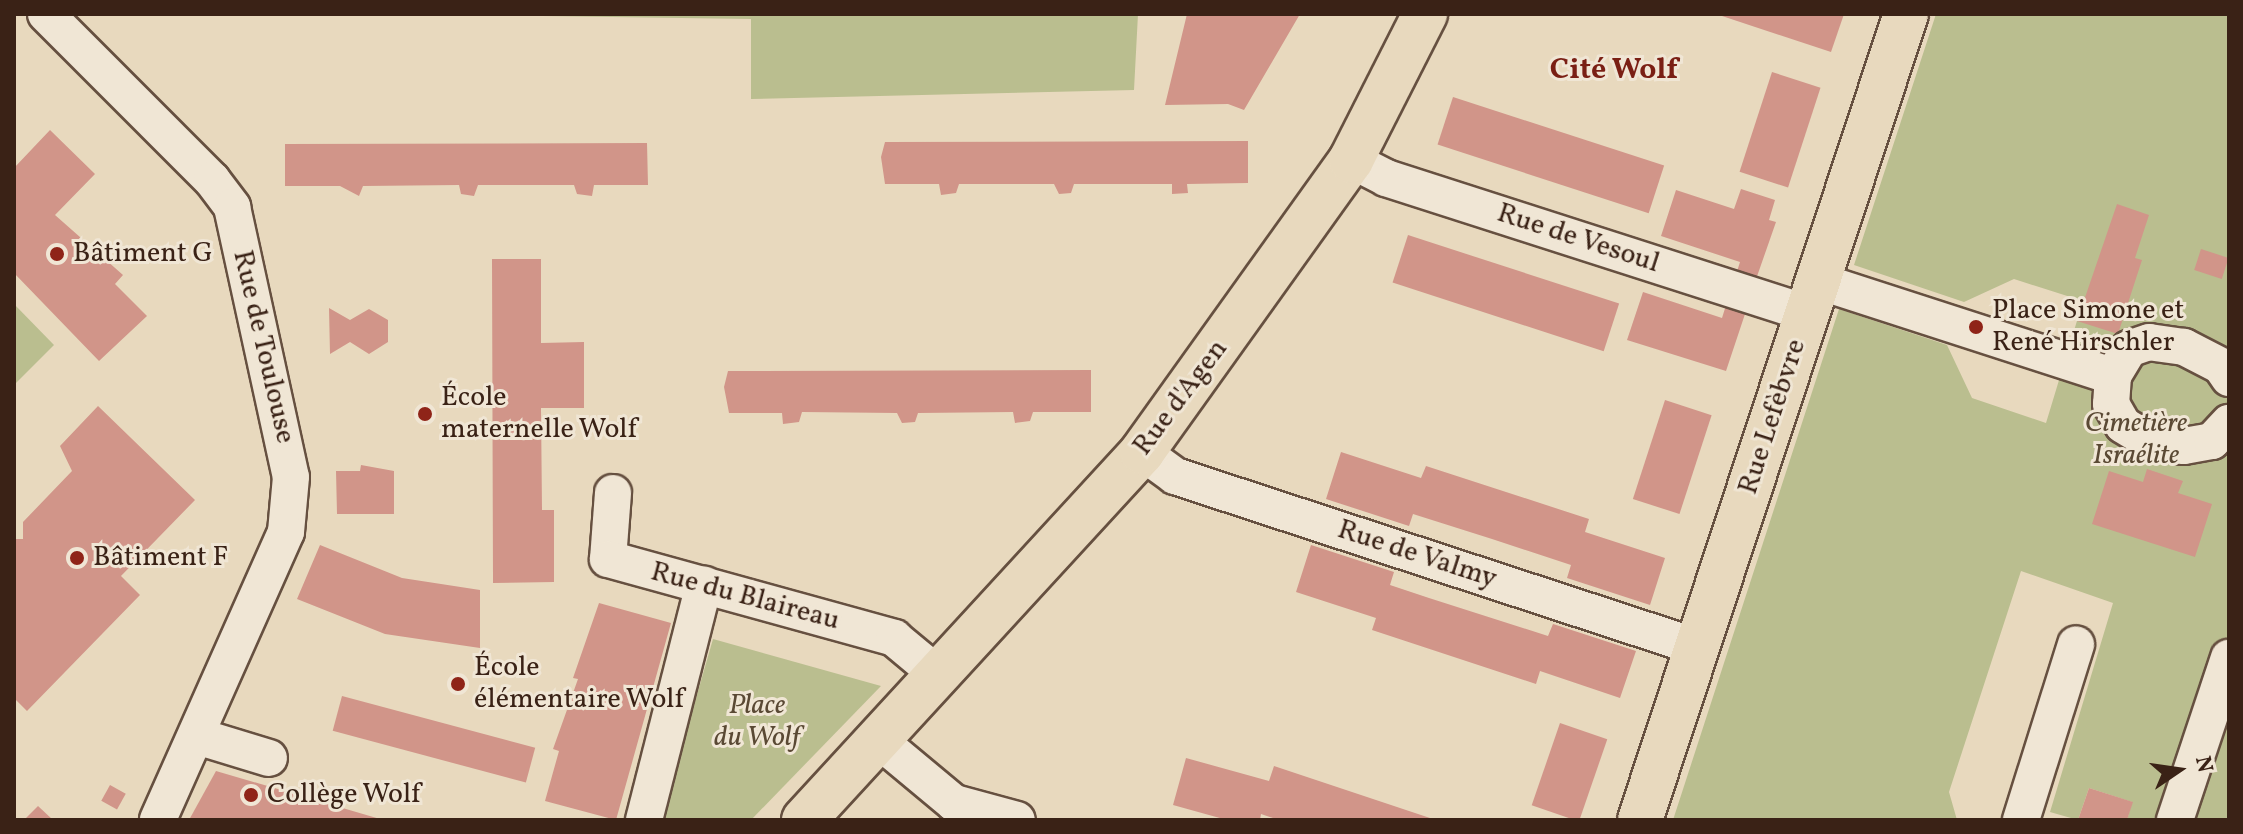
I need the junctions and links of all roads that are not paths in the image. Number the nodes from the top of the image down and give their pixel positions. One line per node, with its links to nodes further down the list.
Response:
1 (46, 14): 16 (street, Rue de Toulouse)
2 (1425, 14): 4 (main road, Rue d'Agen)
3 (1906, 14): 5 (main road, Rue Lefèbvre)
4 (1351, 160): 5 (street, Rue de Vesoul); 9 (main road, Rue d'Agen)
5 (1812, 297): 6 (street, Rue de Vesoul); 13 (main road, Rue Lefèbvre)
6 (2113, 376): 7 (street); 8 (street)
7 (2229, 378)
8 (2229, 423)
9 (1142, 452): 13 (street, Rue de Valmy); 15 (main road, Rue d'Agen)
10 (613, 493): 11 (street, Rue du Blaireau)
11 (704, 585): 15 (street, Rue du Blaireau); 21 (street)
12 (2076, 644): 24 (street)
13 (1697, 647): 23 (main road, Rue Lefèbvre)
14 (2229, 658): 25 (street)
15 (935, 672): 17 (main road, Rue d'Agen)
16 (200, 737): 18 (street); 20 (street, Rue de Toulouse)
17 (876, 738): 19 (main road, Rue d'Agen); 22 (street)
18 (269, 758)
19 (822, 813)
20 (158, 820)
21 (644, 820)
22 (1017, 820)
23 (1640, 820)
24 (2021, 820)
25 (2175, 820)

